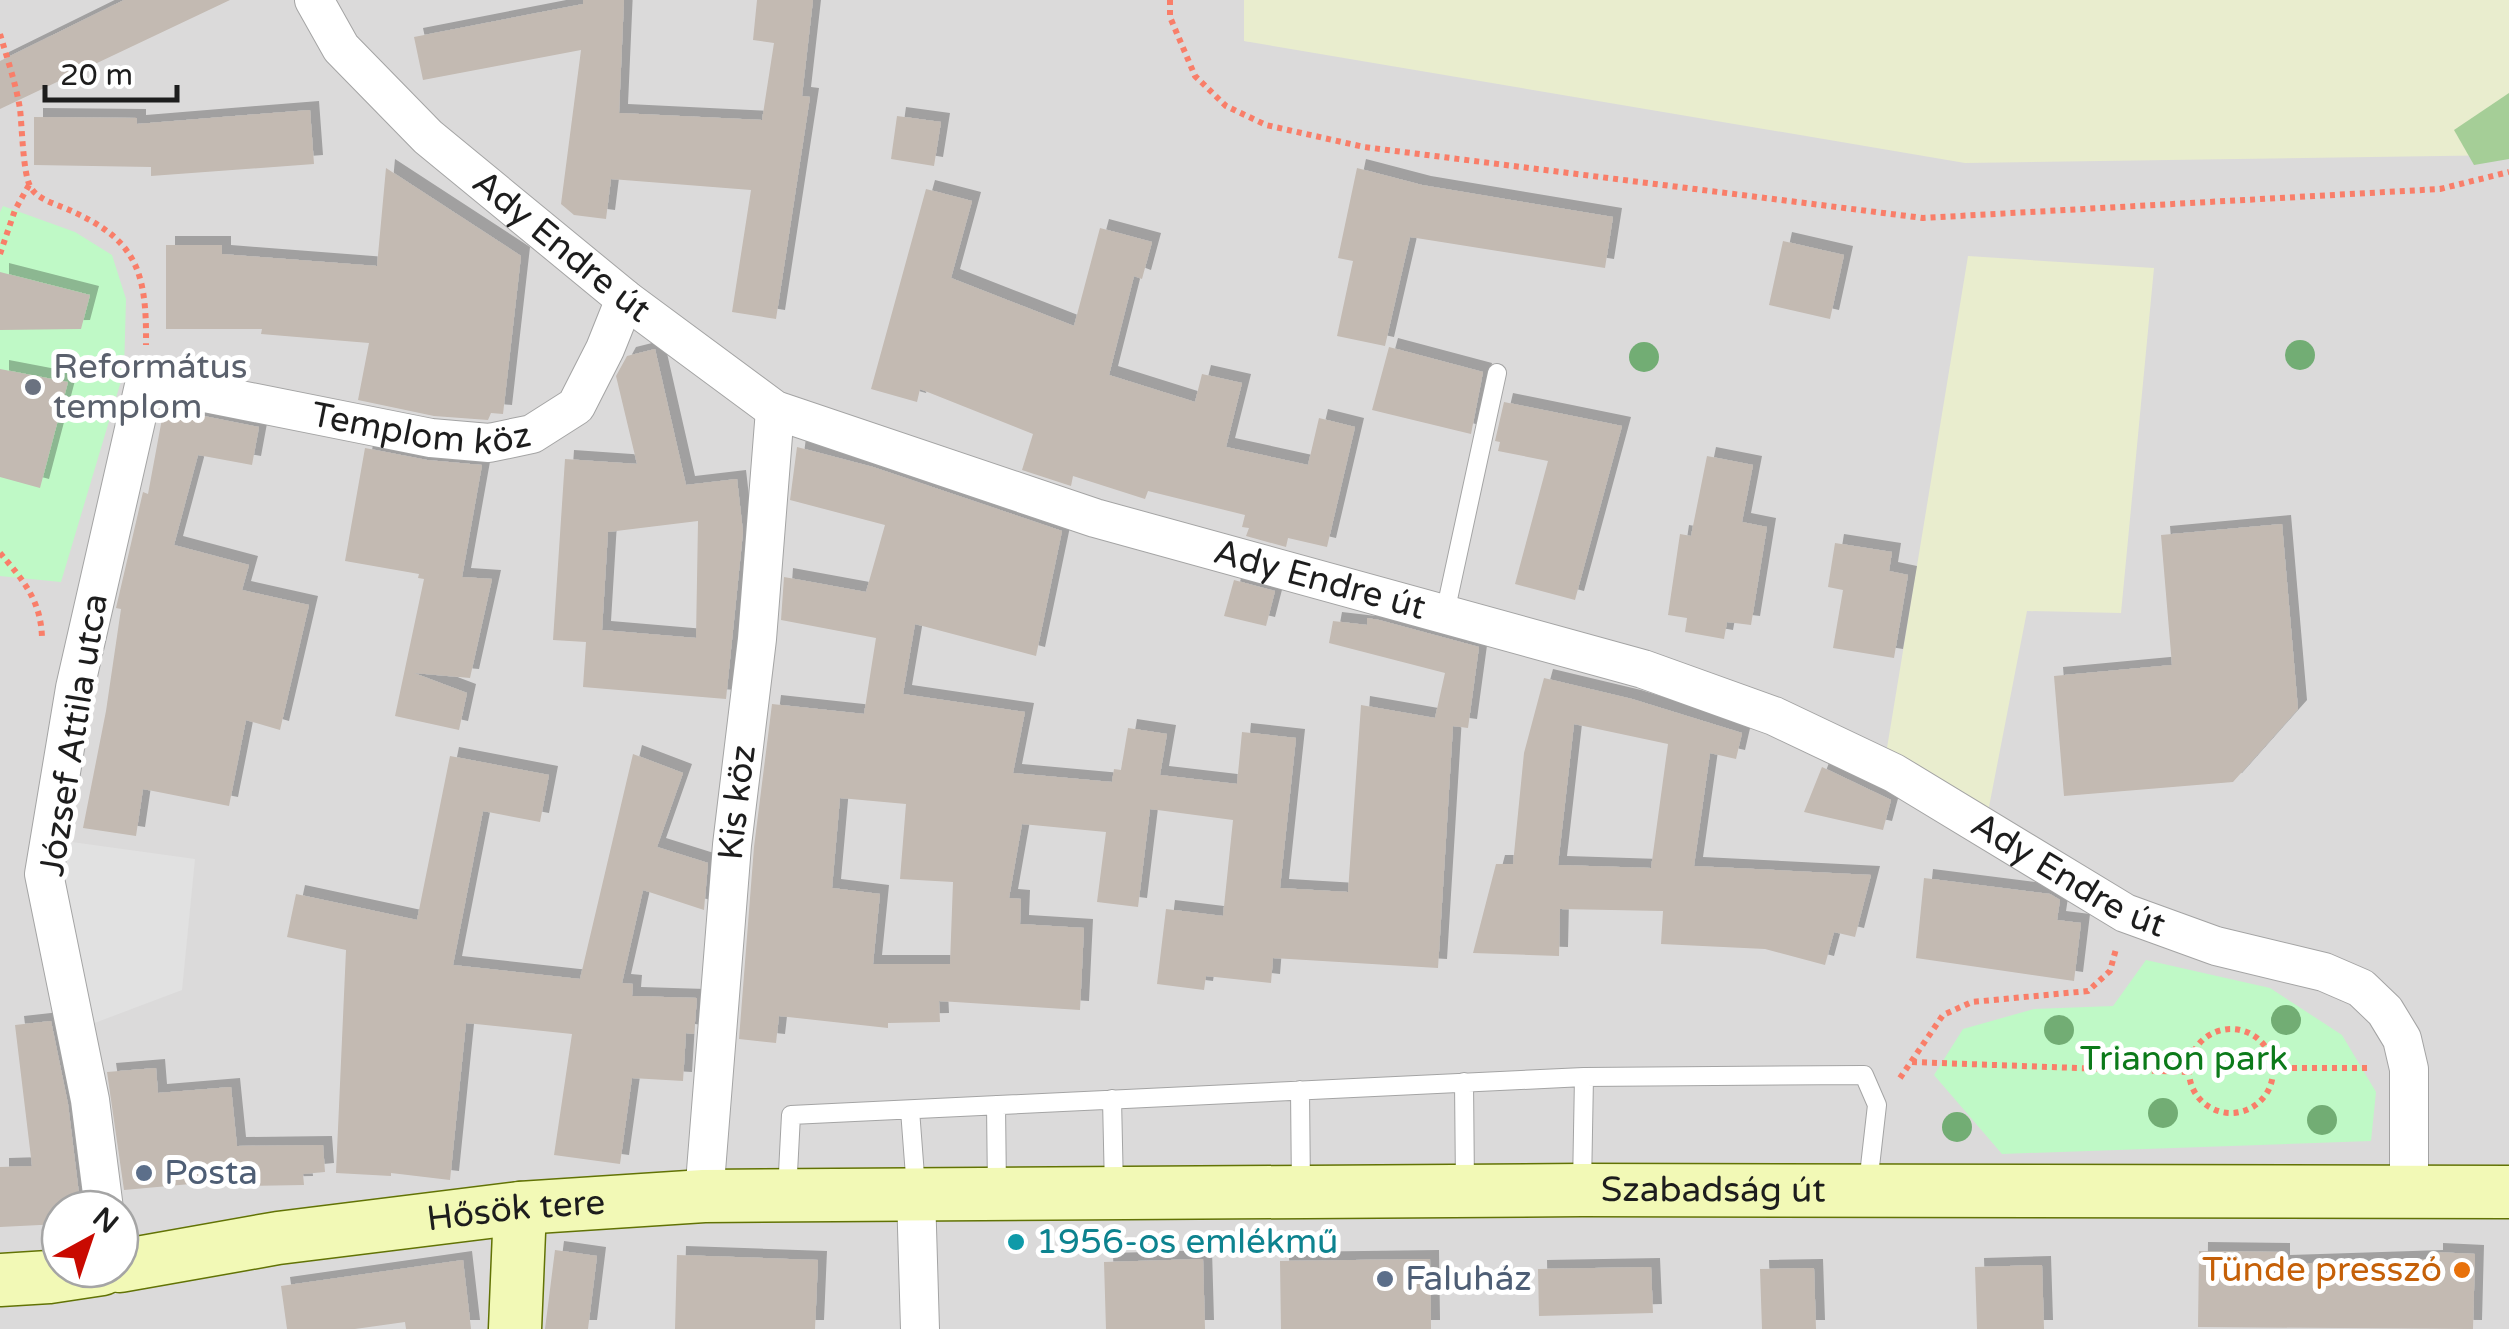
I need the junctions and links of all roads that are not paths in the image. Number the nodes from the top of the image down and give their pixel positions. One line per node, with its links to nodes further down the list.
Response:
1 (314, 0): 2 (street, Ady Endre út)
2 (625, 300): 4 (street, Templom köz); 5 (street, Ady Endre út)
3 (1497, 372): 6 (lane)
4 (146, 381): 13 (street, József Attila utca)
5 (775, 410): 6 (street, Ady Endre út); 24 (street, Kis köz)
6 (1445, 614): 16 (street, Ady Endre út)
7 (1584, 1076): 8 (lane); 14 (lane); 15 (lane)
8 (1464, 1082): 9 (lane); 17 (lane)
9 (1300, 1090): 10 (lane); 19 (lane)
10 (1112, 1099): 11 (lane); 18 (lane)
11 (996, 1105): 12 (lane); 21 (lane)
12 (910, 1110): 22 (lane); 23 (lane)
13 (101, 1189)
14 (1582, 1190): 15 (main road, Szabadság út); 17 (main road, Szabadság út)
15 (1867, 1190): 16 (main road, Szabadság út)
16 (2409, 1190): 20 (main road, Szabadság út)
17 (1465, 1191): 19 (main road, Szabadság út)
18 (1114, 1192): 19 (main road, Szabadság út); 21 (main road, Szabadság út)
19 (1301, 1192)
20 (2509, 1192)
21 (998, 1193): 23 (main road, Szabadság út)
22 (787, 1194): 23 (main road, Hősök tere); 24 (main road, Hősök tere)
23 (916, 1194): 30 (street)
24 (704, 1196): 25 (main road, Hősök tere)
25 (520, 1208): 26 (main road, Hősök tere); 29 (main road)
26 (140, 1262)
27 (40, 1278): 28 (main road)
28 (0, 1280)
29 (516, 1329)
30 (920, 1329)

